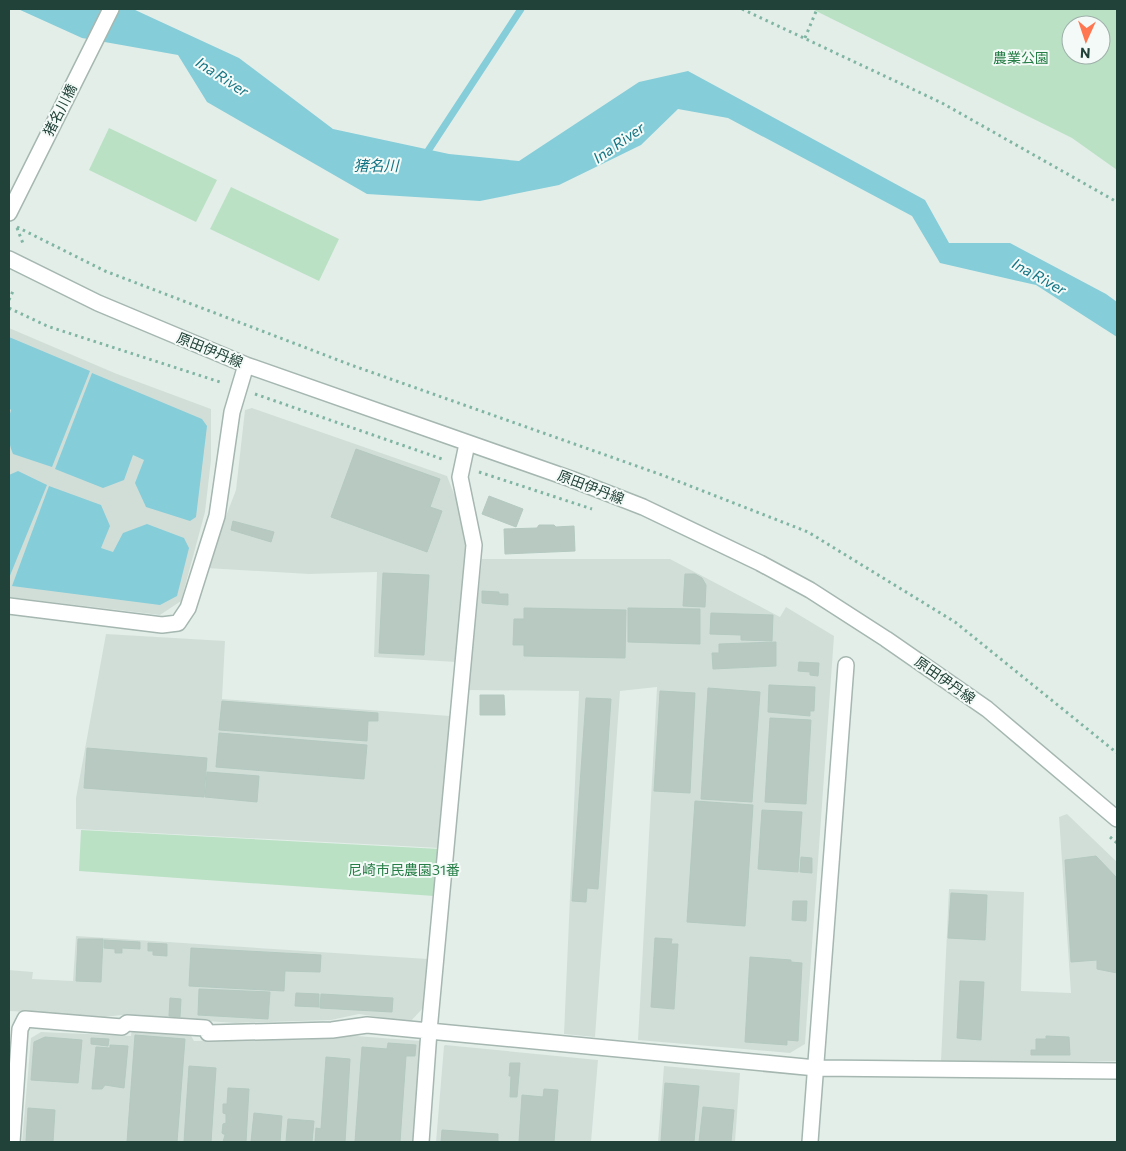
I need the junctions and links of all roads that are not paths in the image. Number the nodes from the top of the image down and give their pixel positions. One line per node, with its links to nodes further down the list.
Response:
1 (111, 9): 2 (street, 猪名川橋)
2 (13, 215)
3 (9, 259): 4 (street, 原田伊丹線)
4 (246, 365): 5 (street, 原田伊丹線); 6 (street)
5 (467, 444): 8 (street, 原田伊丹線); 9 (street)
6 (9, 606)
7 (846, 665): 10 (street)
8 (1117, 818)
9 (429, 1031): 10 (street); 12 (street); 13 (street)
10 (816, 1068): 11 (street); 14 (street)
11 (1117, 1072)
12 (12, 1142)
13 (421, 1142)
14 (810, 1142)

